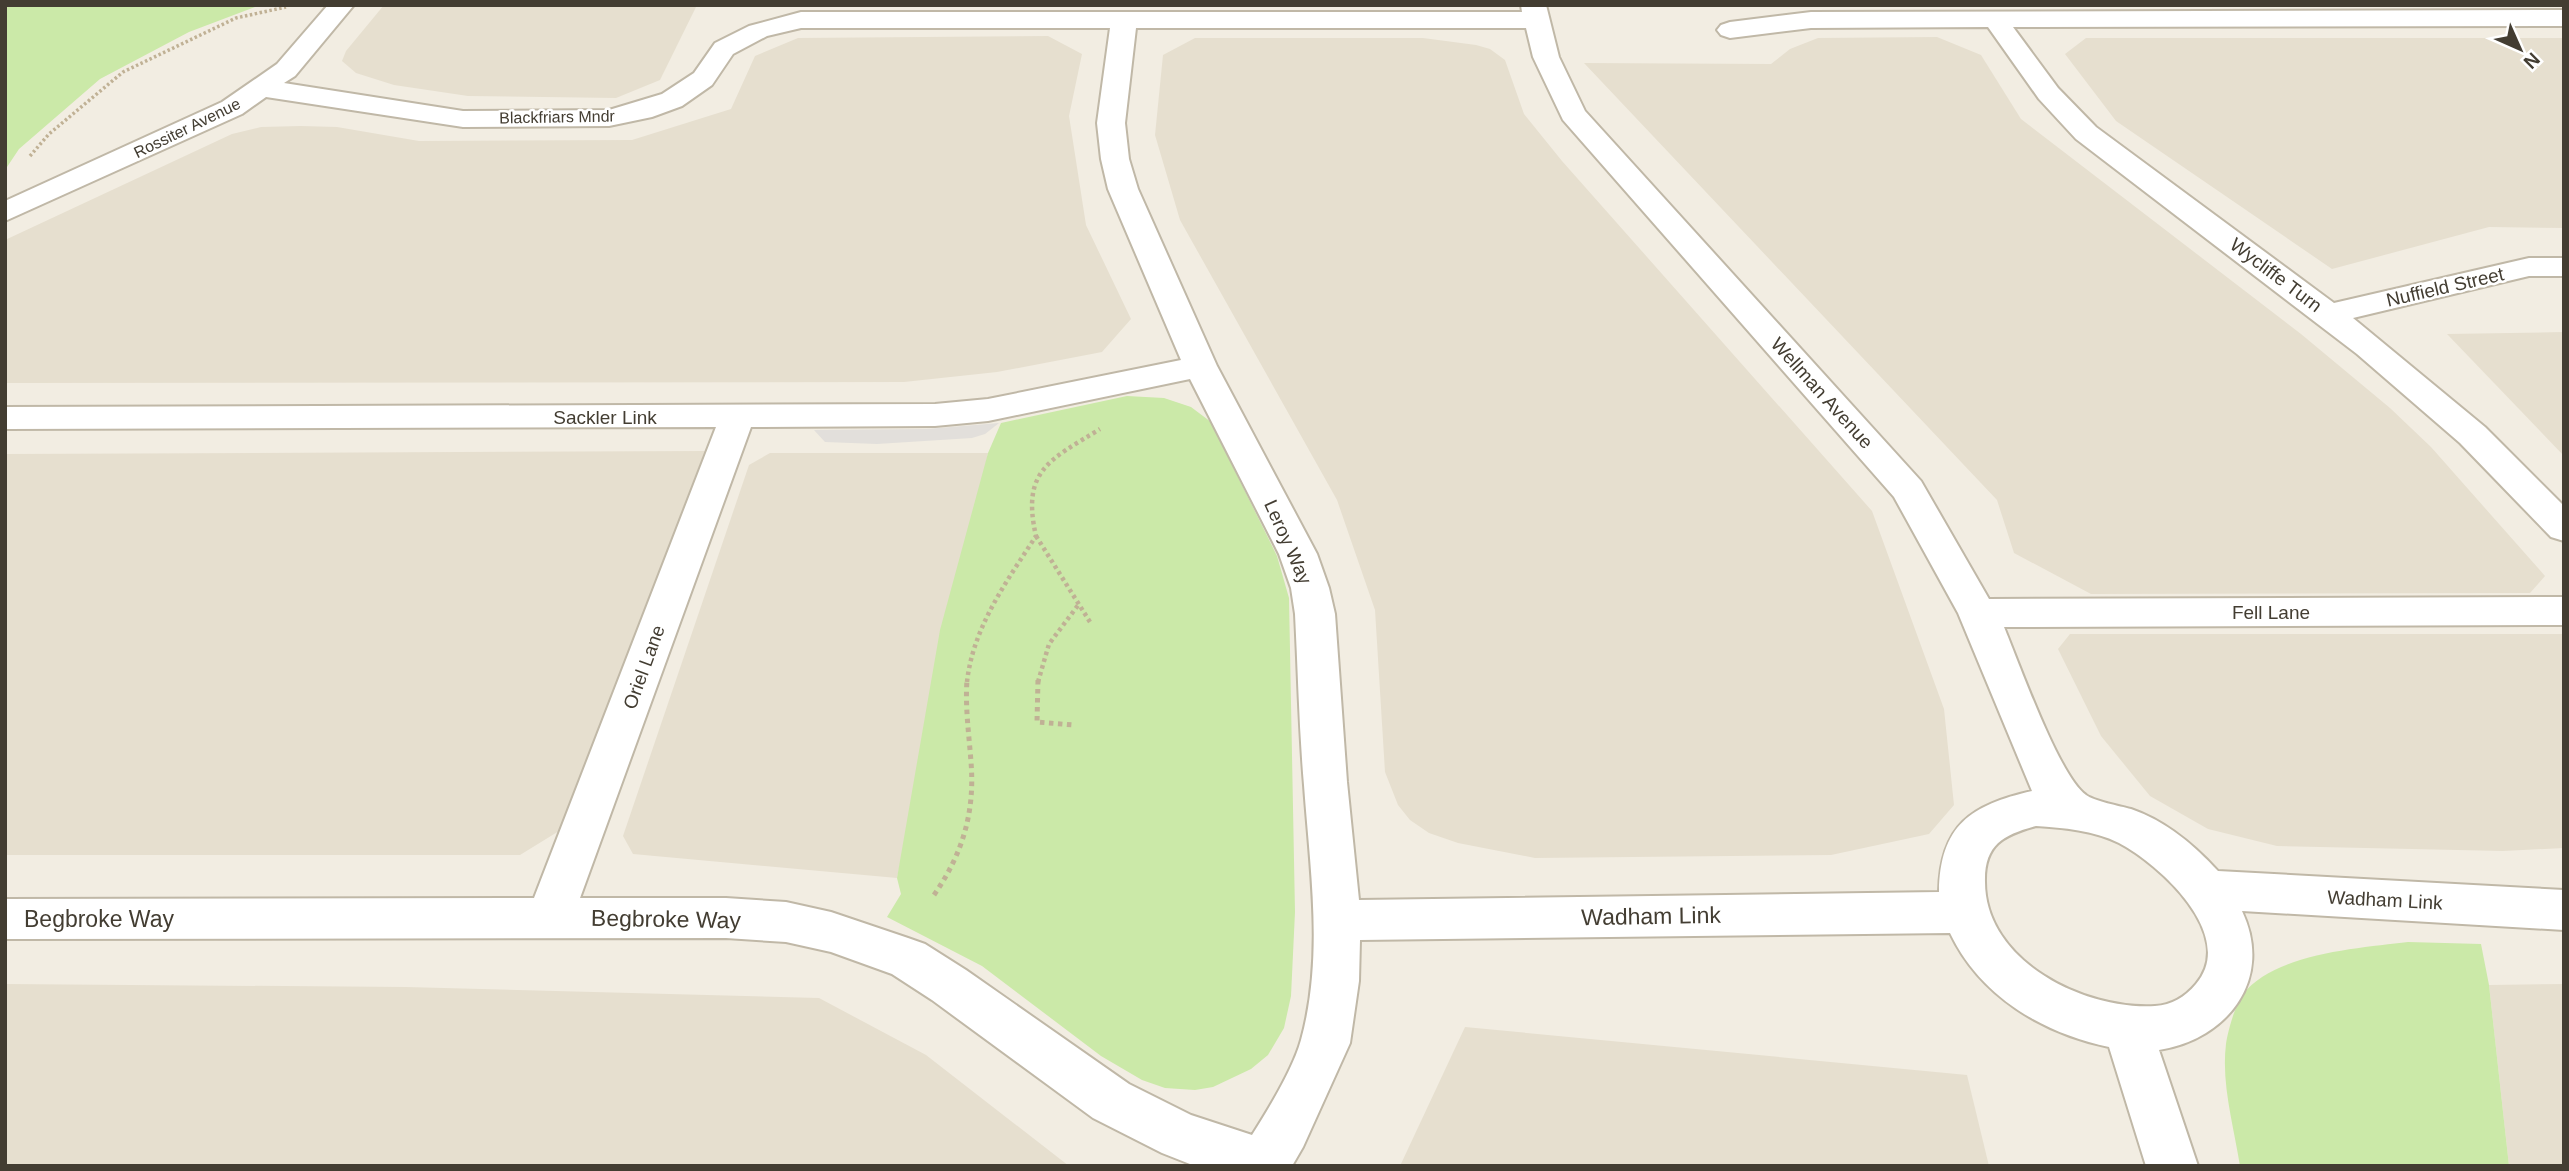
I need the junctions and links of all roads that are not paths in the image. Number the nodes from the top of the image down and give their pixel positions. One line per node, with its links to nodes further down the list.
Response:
1 (342, 5): 7 (street, Rossiter Avenue)
2 (1535, 13): 4 (street, Blackfriars Mndr); 16 (street, Wellman Avenue)
3 (2564, 18): 5 (street)
4 (1124, 19): 7 (street, Blackfriars Mndr); 11 (street, Leroy Way)
5 (1996, 19): 6 (street); 10 (street, Wycliffe Turn)
6 (1730, 30)
7 (262, 88): 8 (street, Rossiter Avenue)
8 (5, 212)
9 (2564, 267): 10 (street, Nuffield Street)
10 (2328, 314): 14 (street, Wycliffe Turn)
11 (1200, 366): 12 (street, Sackler Link); 23 (street, Leroy Way)
12 (737, 417): 13 (street, Sackler Link); 21 (street, Oriel Lane)
13 (5, 418)
14 (2564, 528)
15 (2564, 611): 16 (street, Fell Lane)
16 (1978, 614): 17 (street, Wellman Avenue)
17 (2072, 810): 18 (street); 20 (street)
18 (2206, 890): 19 (street, Wadham Link); 24 (street)
19 (2564, 909)
20 (1964, 914): 23 (street, Wadham Link); 24 (street)
21 (550, 918): 22 (street, Begbroke Way); 25 (street, Begbroke Way)
22 (5, 919)
23 (1338, 920): 25 (street, Leroy Way)
24 (2128, 1030): 26 (street)
25 (1262, 1165)
26 (2172, 1166)

